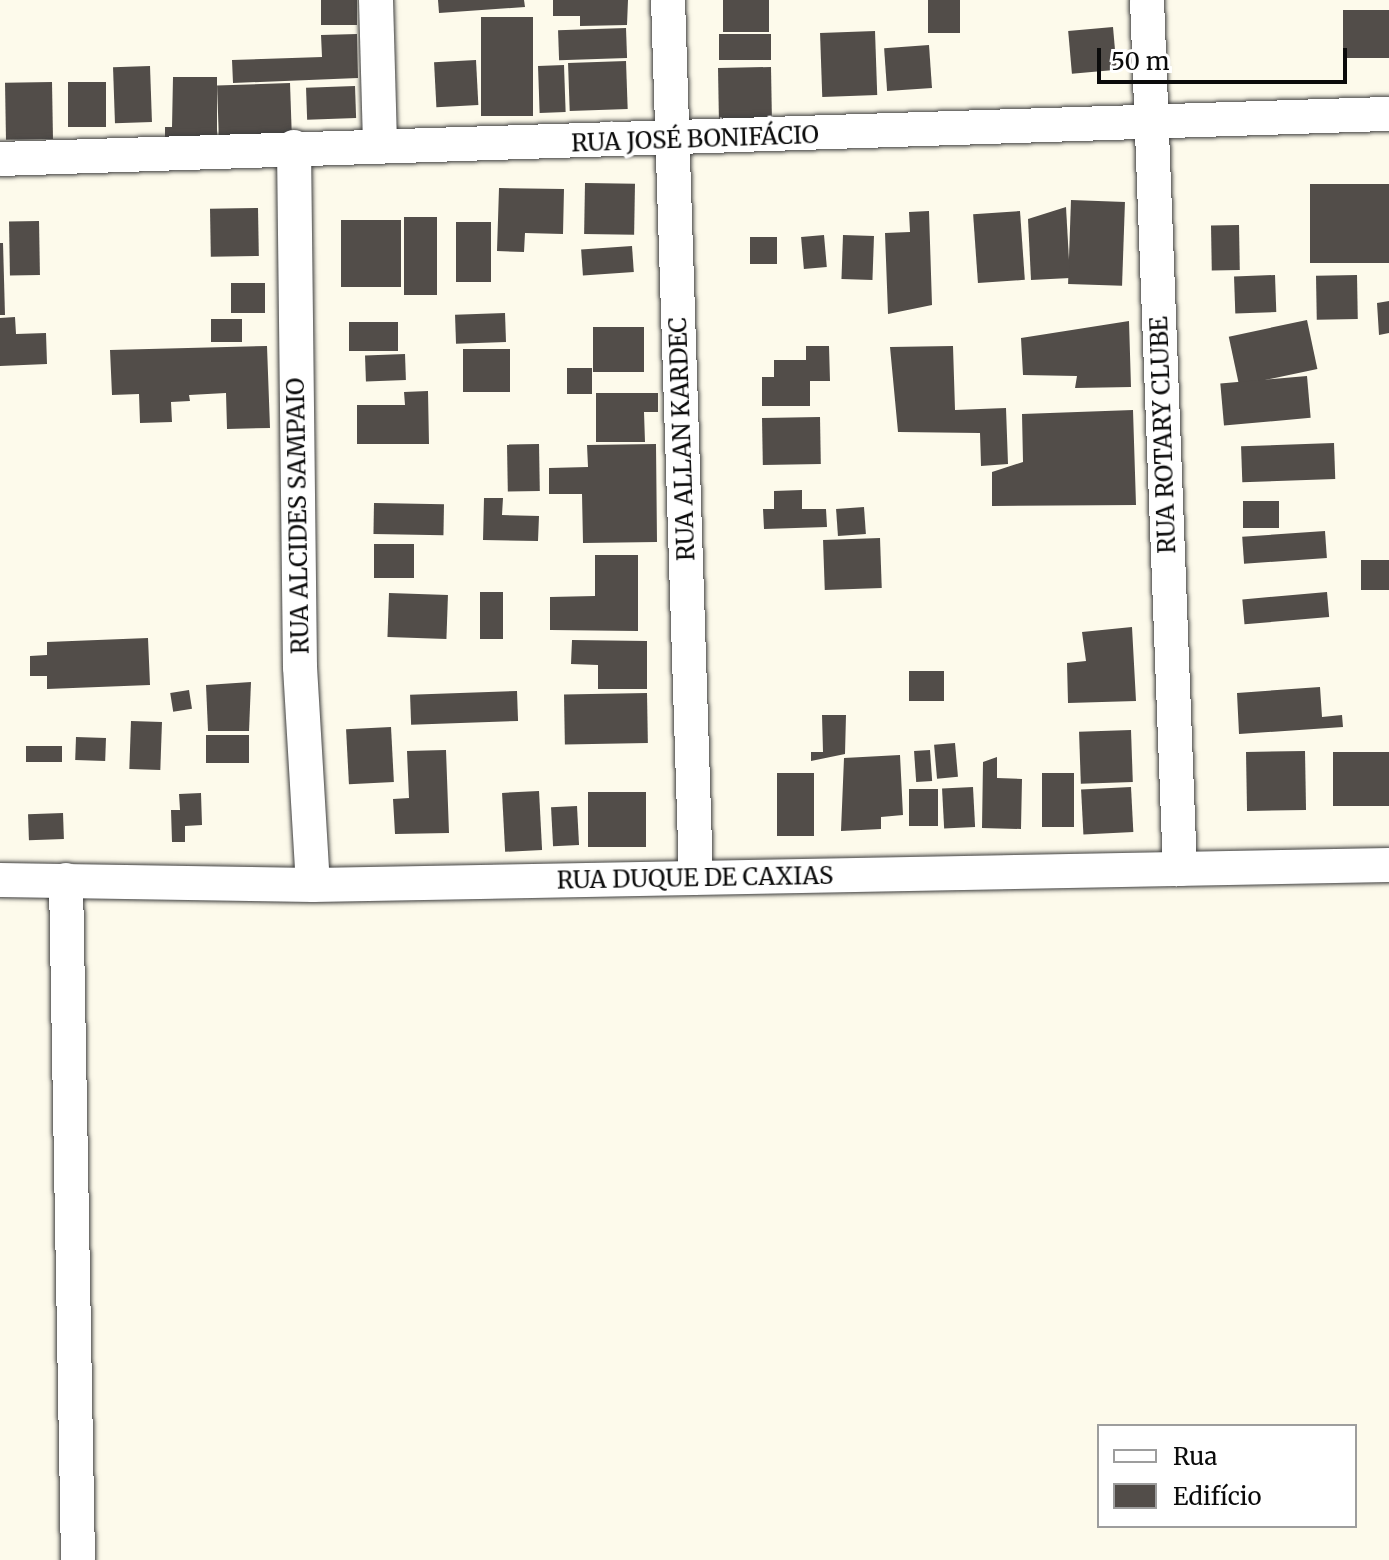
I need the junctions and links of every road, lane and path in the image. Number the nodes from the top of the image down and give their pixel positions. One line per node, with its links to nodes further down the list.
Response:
1 (376, 0): 7 (street)
2 (668, 0): 6 (street, RUA ALLAN KARDEC)
3 (1147, 0): 5 (street, RUA ROTARY CLUBE)
4 (1389, 114): 5 (street, RUA JOSÉ BONIFÁCIO)
5 (1151, 122): 6 (street, RUA JOSÉ BONIFÁCIO); 11 (street, RUA ROTARY CLUBE)
6 (673, 141): 7 (street, RUA JOSÉ BONIFÁCIO); 12 (street, RUA ALLAN KARDEC)
7 (380, 146): 8 (street, RUA JOSÉ BONIFÁCIO)
8 (294, 147): 9 (street, RUA JOSÉ BONIFÁCIO); 15 (street, RUA ALCIDES SAMPAIO)
9 (0, 159)
10 (1389, 865): 11 (street, RUA DUQUE DE CAXIAS)
11 (1180, 869): 12 (street, RUA DUQUE DE CAXIAS)
12 (696, 878): 15 (street, RUA DUQUE DE CAXIAS)
13 (0, 880): 14 (street, RUA DUQUE DE CAXIAS)
14 (66, 880): 15 (street, RUA DUQUE DE CAXIAS); 16 (street)
15 (313, 885)
16 (78, 1560)

